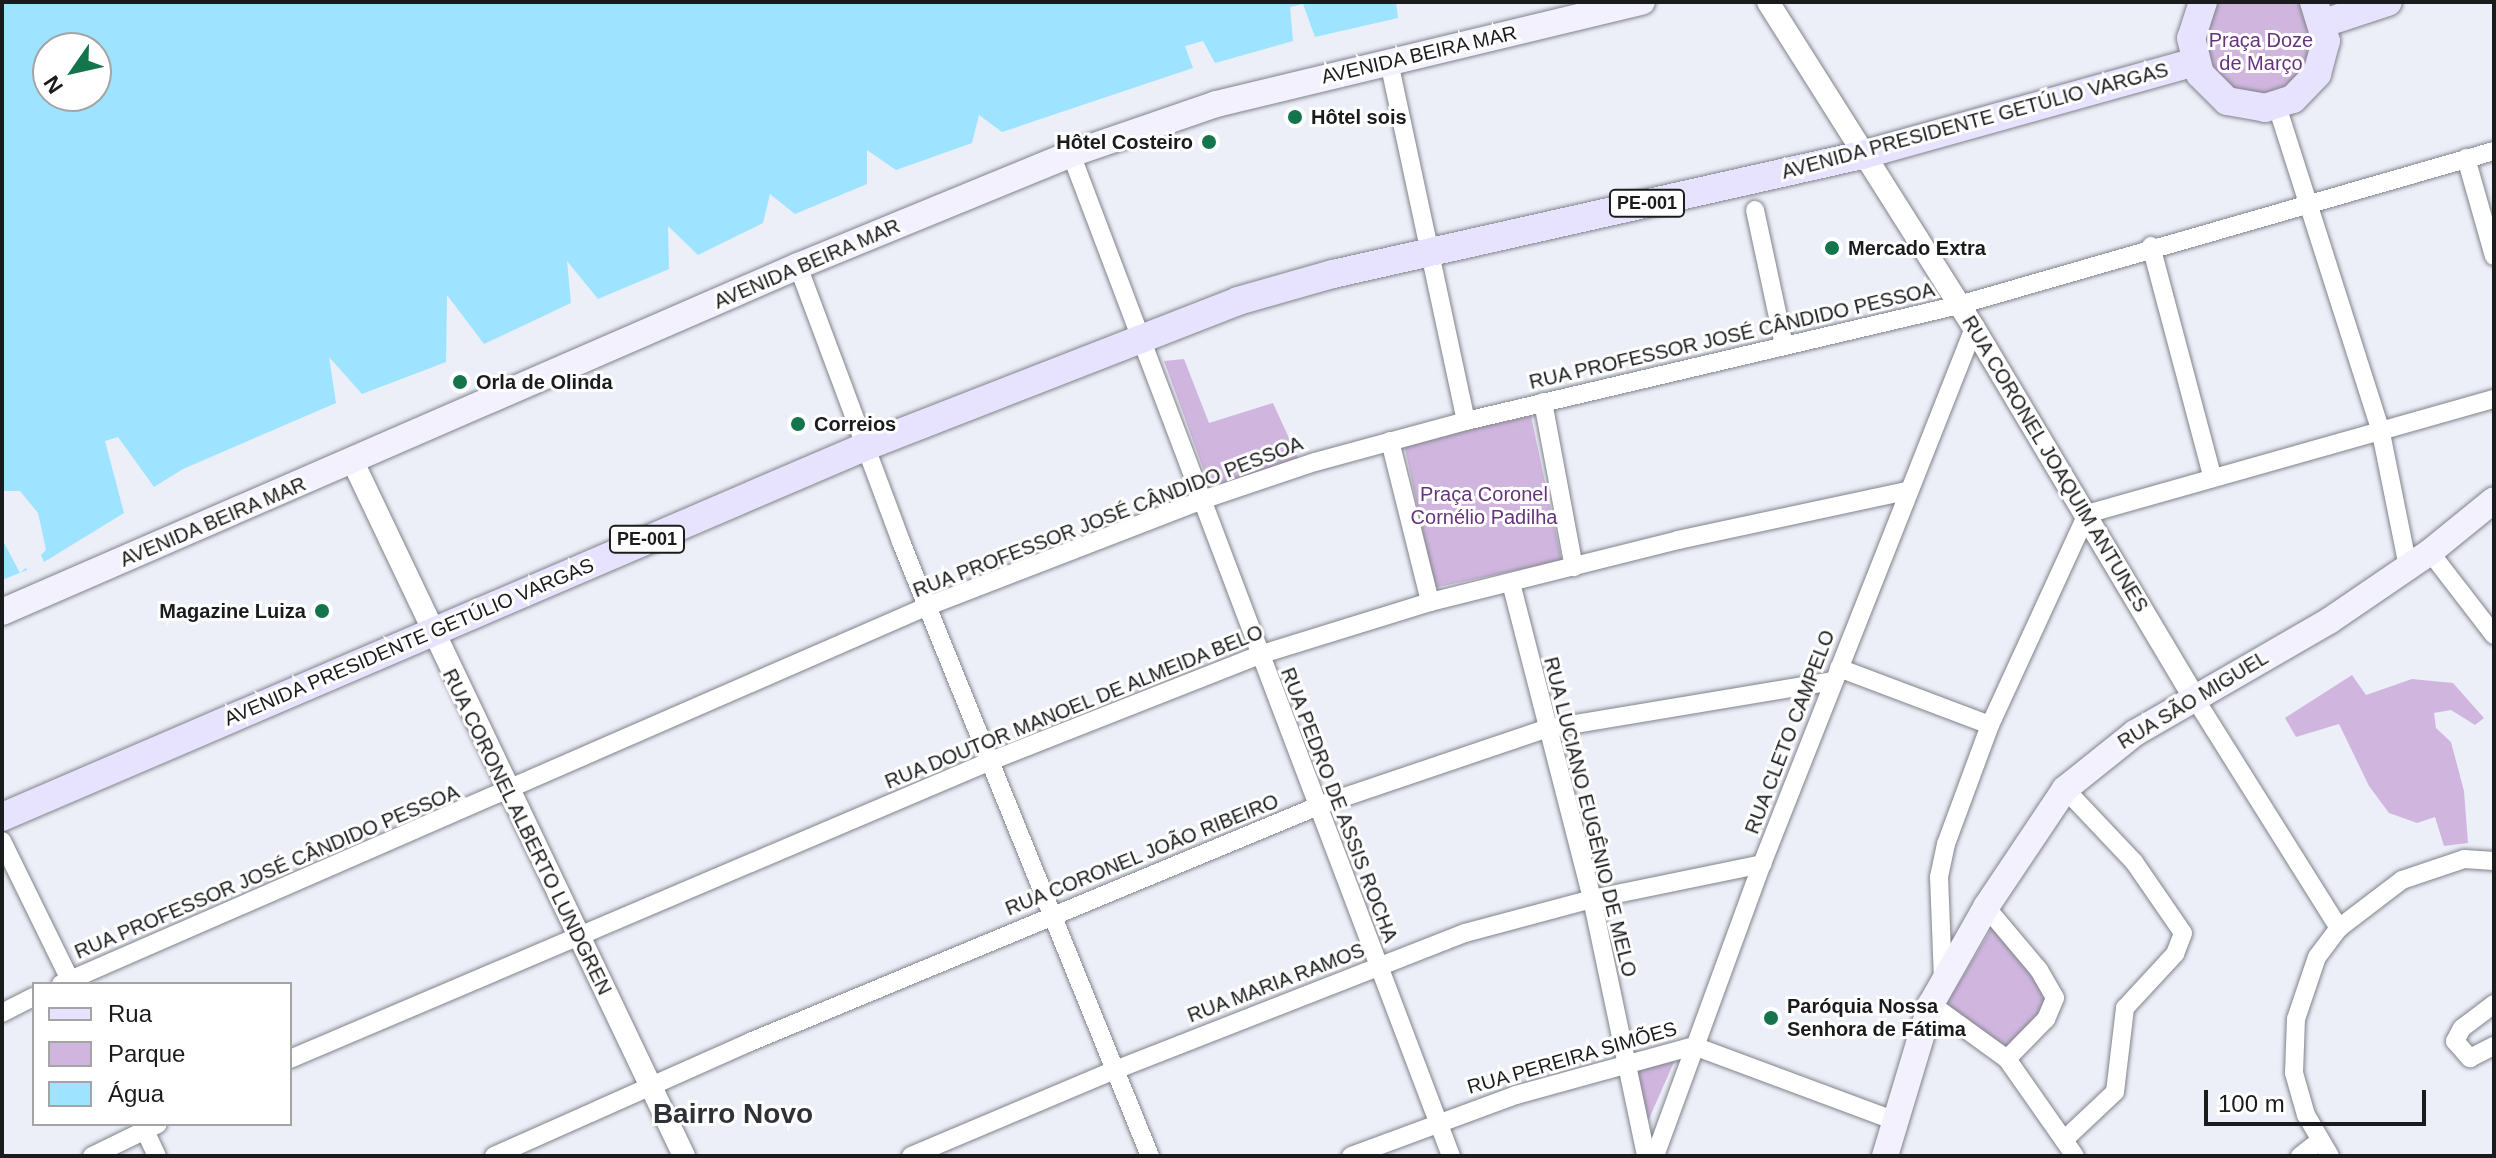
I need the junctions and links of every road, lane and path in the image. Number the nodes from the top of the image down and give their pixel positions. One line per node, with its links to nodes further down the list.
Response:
1 (1642, 2): 6 (main road, AVENIDA BEIRA MAR)
2 (1768, 2): 11 (street, RUA CORONEL JOAQUIM ANTUNES)
3 (2203, 2): 7 (main road)
4 (2388, 2): 5 (main road)
5 (2319, 13): 8 (main road)
6 (1389, 62): 10 (main road, AVENIDA BEIRA MAR); 16 (street)
7 (2194, 62): 8 (main road); 11 (main road, AVENIDA PRESIDENTE GETÚLIO VARGAS / PE-001)
8 (2277, 106): 13 (street)
9 (2494, 151): 12 (street, RUA PROFESSOR JOSÉ CÂNDIDO PESSOA)
10 (1071, 154): 18 (main road, AVENIDA BEIRA MAR); 21 (street, RUA PEDRO DE ASSIS ROCHA)
11 (1862, 155): 16 (main road, AVENIDA PRESIDENTE GETÚLIO VARGAS / PE-001); 19 (street, RUA CORONEL JOAQUIM ANTUNES)
12 (2466, 158): 13 (street, RUA PROFESSOR JOSÉ CÂNDIDO PESSOA); 17 (street)
13 (2307, 203): 15 (street, RUA PROFESSOR JOSÉ CÂNDIDO PESSOA); 26 (street)
14 (1755, 210): 22 (street)
15 (2151, 246): 19 (street, RUA PROFESSOR JOSÉ CÂNDIDO PESSOA); 30 (street)
16 (1431, 252): 21 (main road, AVENIDA PRESIDENTE GETÚLIO VARGAS / PE-001); 25 (street)
17 (2494, 256)
18 (798, 266): 28 (street); 29 (main road, AVENIDA BEIRA MAR)
19 (1959, 305): 20 (street, RUA CORONEL JOAQUIM ANTUNES); 22 (street, RUA PROFESSOR JOSÉ CÂNDIDO PESSOA)
20 (1974, 328): 31 (street, RUA CLETO CAMPELO); 34 (street, RUA CORONEL JOAQUIM ANTUNES)
21 (1139, 337): 28 (main road, AVENIDA PRESIDENTE GETÚLIO VARGAS / PE-001); 32 (street, RUA PEDRO DE ASSIS ROCHA)
22 (1784, 345): 24 (street, RUA PROFESSOR JOSÉ CÂNDIDO PESSOA)
23 (2494, 399): 26 (street)
24 (1543, 402): 25 (street, RUA PROFESSOR JOSÉ CÂNDIDO PESSOA); 36 (street)
25 (1466, 421): 27 (street, RUA PROFESSOR JOSÉ CÂNDIDO PESSOA)
26 (2380, 428): 30 (street); 37 (street)
27 (1390, 441): 32 (street, RUA PROFESSOR JOSÉ CÂNDIDO PESSOA); 39 (street)
28 (864, 447): 40 (street); 42 (main road, AVENIDA PRESIDENTE GETÚLIO VARGAS / PE-001)
29 (353, 462): 41 (main road, AVENIDA BEIRA MAR); 42 (street, RUA CORONEL ALBERTO LUNDGREN)
30 (2212, 476): 34 (street)
31 (1906, 491): 36 (street, RUA DOUTOR MANOEL DE ALMEIDA BELO); 45 (street, RUA CLETO CAMPELO)
32 (1202, 500): 40 (street, RUA PROFESSOR JOSÉ CÂNDIDO PESSOA); 44 (street, RUA PEDRO DE ASSIS ROCHA)
33 (2494, 500): 35 (main road, RUA SÃO MIGUEL)
34 (2087, 514): 46 (street, RUA CORONEL JOAQUIM ANTUNES); 47 (street)
35 (2430, 552): 37 (main road, RUA SÃO MIGUEL); 43 (street)
36 (1574, 567): 38 (street, RUA DOUTOR MANOEL DE ALMEIDA BELO)
37 (2408, 567): 46 (main road, RUA SÃO MIGUEL)
38 (1511, 583): 39 (street, RUA DOUTOR MANOEL DE ALMEIDA BELO); 48 (street, RUA LUCIANO EUGÊNIO DE MELO)
39 (1430, 602): 44 (street, RUA DOUTOR MANOEL DE ALMEIDA BELO)
40 (928, 606): 49 (street); 51 (street, RUA PROFESSOR JOSÉ CÂNDIDO PESSOA)
41 (2, 612)
42 (430, 631): 51 (street, RUA CORONEL ALBERTO LUNDGREN); 53 (main road, AVENIDA PRESIDENTE GETÚLIO VARGAS / PE-001)
43 (2494, 635)
44 (1259, 655): 49 (street, RUA DOUTOR MANOEL DE ALMEIDA BELO); 52 (street, RUA PEDRO DE ASSIS ROCHA)
45 (1837, 674): 47 (street); 48 (street, RUA CORONEL JOÃO RIBEIRO); 56 (street, RUA CLETO CAMPELO)
46 (2194, 697): 50 (main road, RUA SÃO MIGUEL); 60 (street, RUA CORONEL JOAQUIM ANTUNES)
47 (1990, 725): 63 (street)
48 (1546, 729): 52 (street, RUA CORONEL JOÃO RIBEIRO); 57 (street, RUA LUCIANO EUGÊNIO DE MELO)
49 (993, 760): 59 (street); 61 (street, RUA DOUTOR MANOEL DE ALMEIDA BELO)
50 (2065, 789): 58 (main road, RUA SÃO MIGUEL); 80 (street)
51 (507, 793): 61 (street, RUA CORONEL ALBERTO LUNDGREN); 65 (street, RUA PROFESSOR JOSÉ CÂNDIDO PESSOA)
52 (1318, 806): 59 (street, RUA CORONEL JOÃO RIBEIRO); 62 (street, RUA PEDRO DE ASSIS ROCHA)
53 (2, 817)
54 (2, 841): 64 (street)
55 (2494, 861): 60 (street)
56 (1762, 864): 57 (street, RUA MARIA RAMOS); 70 (street, RUA CLETO CAMPELO)
57 (1592, 899): 62 (street, RUA MARIA RAMOS); 74 (street, RUA LUCIANO EUGÊNIO DE MELO)
58 (1986, 907): 63 (main road, RUA SÃO MIGUEL); 73 (street)
59 (1054, 914): 75 (street); 76 (street, RUA CORONEL JOÃO RIBEIRO)
60 (2339, 928): 81 (street)
61 (578, 939): 72 (street, RUA DOUTOR MANOEL DE ALMEIDA BELO); 76 (street, RUA CORONEL ALBERTO LUNDGREN)
62 (1377, 968): 75 (street, RUA MARIA RAMOS); 77 (street, RUA PEDRO DE ASSIS ROCHA)
63 (1943, 980): 67 (main road, RUA SÃO MIGUEL)
64 (68, 982)
65 (70, 982)
66 (32, 998): 69 (street)
67 (1931, 1004): 73 (street); 78 (main road, RUA SÃO MIGUEL)
68 (2494, 1004): 71 (street)
69 (2, 1013)
70 (1694, 1046): 74 (street, RUA PEREIRA SIMÕES); 78 (street, RUA PEREIRA SIMÕES); 91 (street, RUA CLETO CAMPELO)
71 (2494, 1046)
72 (292, 1058)
73 (2007, 1059): 80 (street)
74 (1626, 1069): 77 (street, RUA PEREIRA SIMÕES); 90 (street, RUA LUCIANO EUGÊNIO DE MELO)
75 (1115, 1070): 86 (street, RUA MARIA RAMOS); 87 (street)
76 (651, 1086): 82 (street, RUA CORONEL JOÃO RIBEIRO); 85 (street, RUA CORONEL ALBERTO LUNDGREN)
77 (1438, 1121): 88 (street, RUA PEREIRA SIMÕES); 89 (street, RUA PEDRO DE ASSIS ROCHA)
78 (1896, 1121): 92 (main road, RUA SÃO MIGUEL)
79 (149, 1126): 83 (street); 84 (street)
80 (2064, 1140): 93 (street)
81 (2324, 1148): 94 (street)
82 (504, 1154)
83 (92, 1156)
84 (157, 1156)
85 (684, 1156)
86 (911, 1156)
87 (1150, 1156)
88 (1351, 1156)
89 (1451, 1156)
90 (1646, 1156)
91 (1655, 1156)
92 (1885, 1156)
93 (2075, 1156)
94 (2300, 1156)

